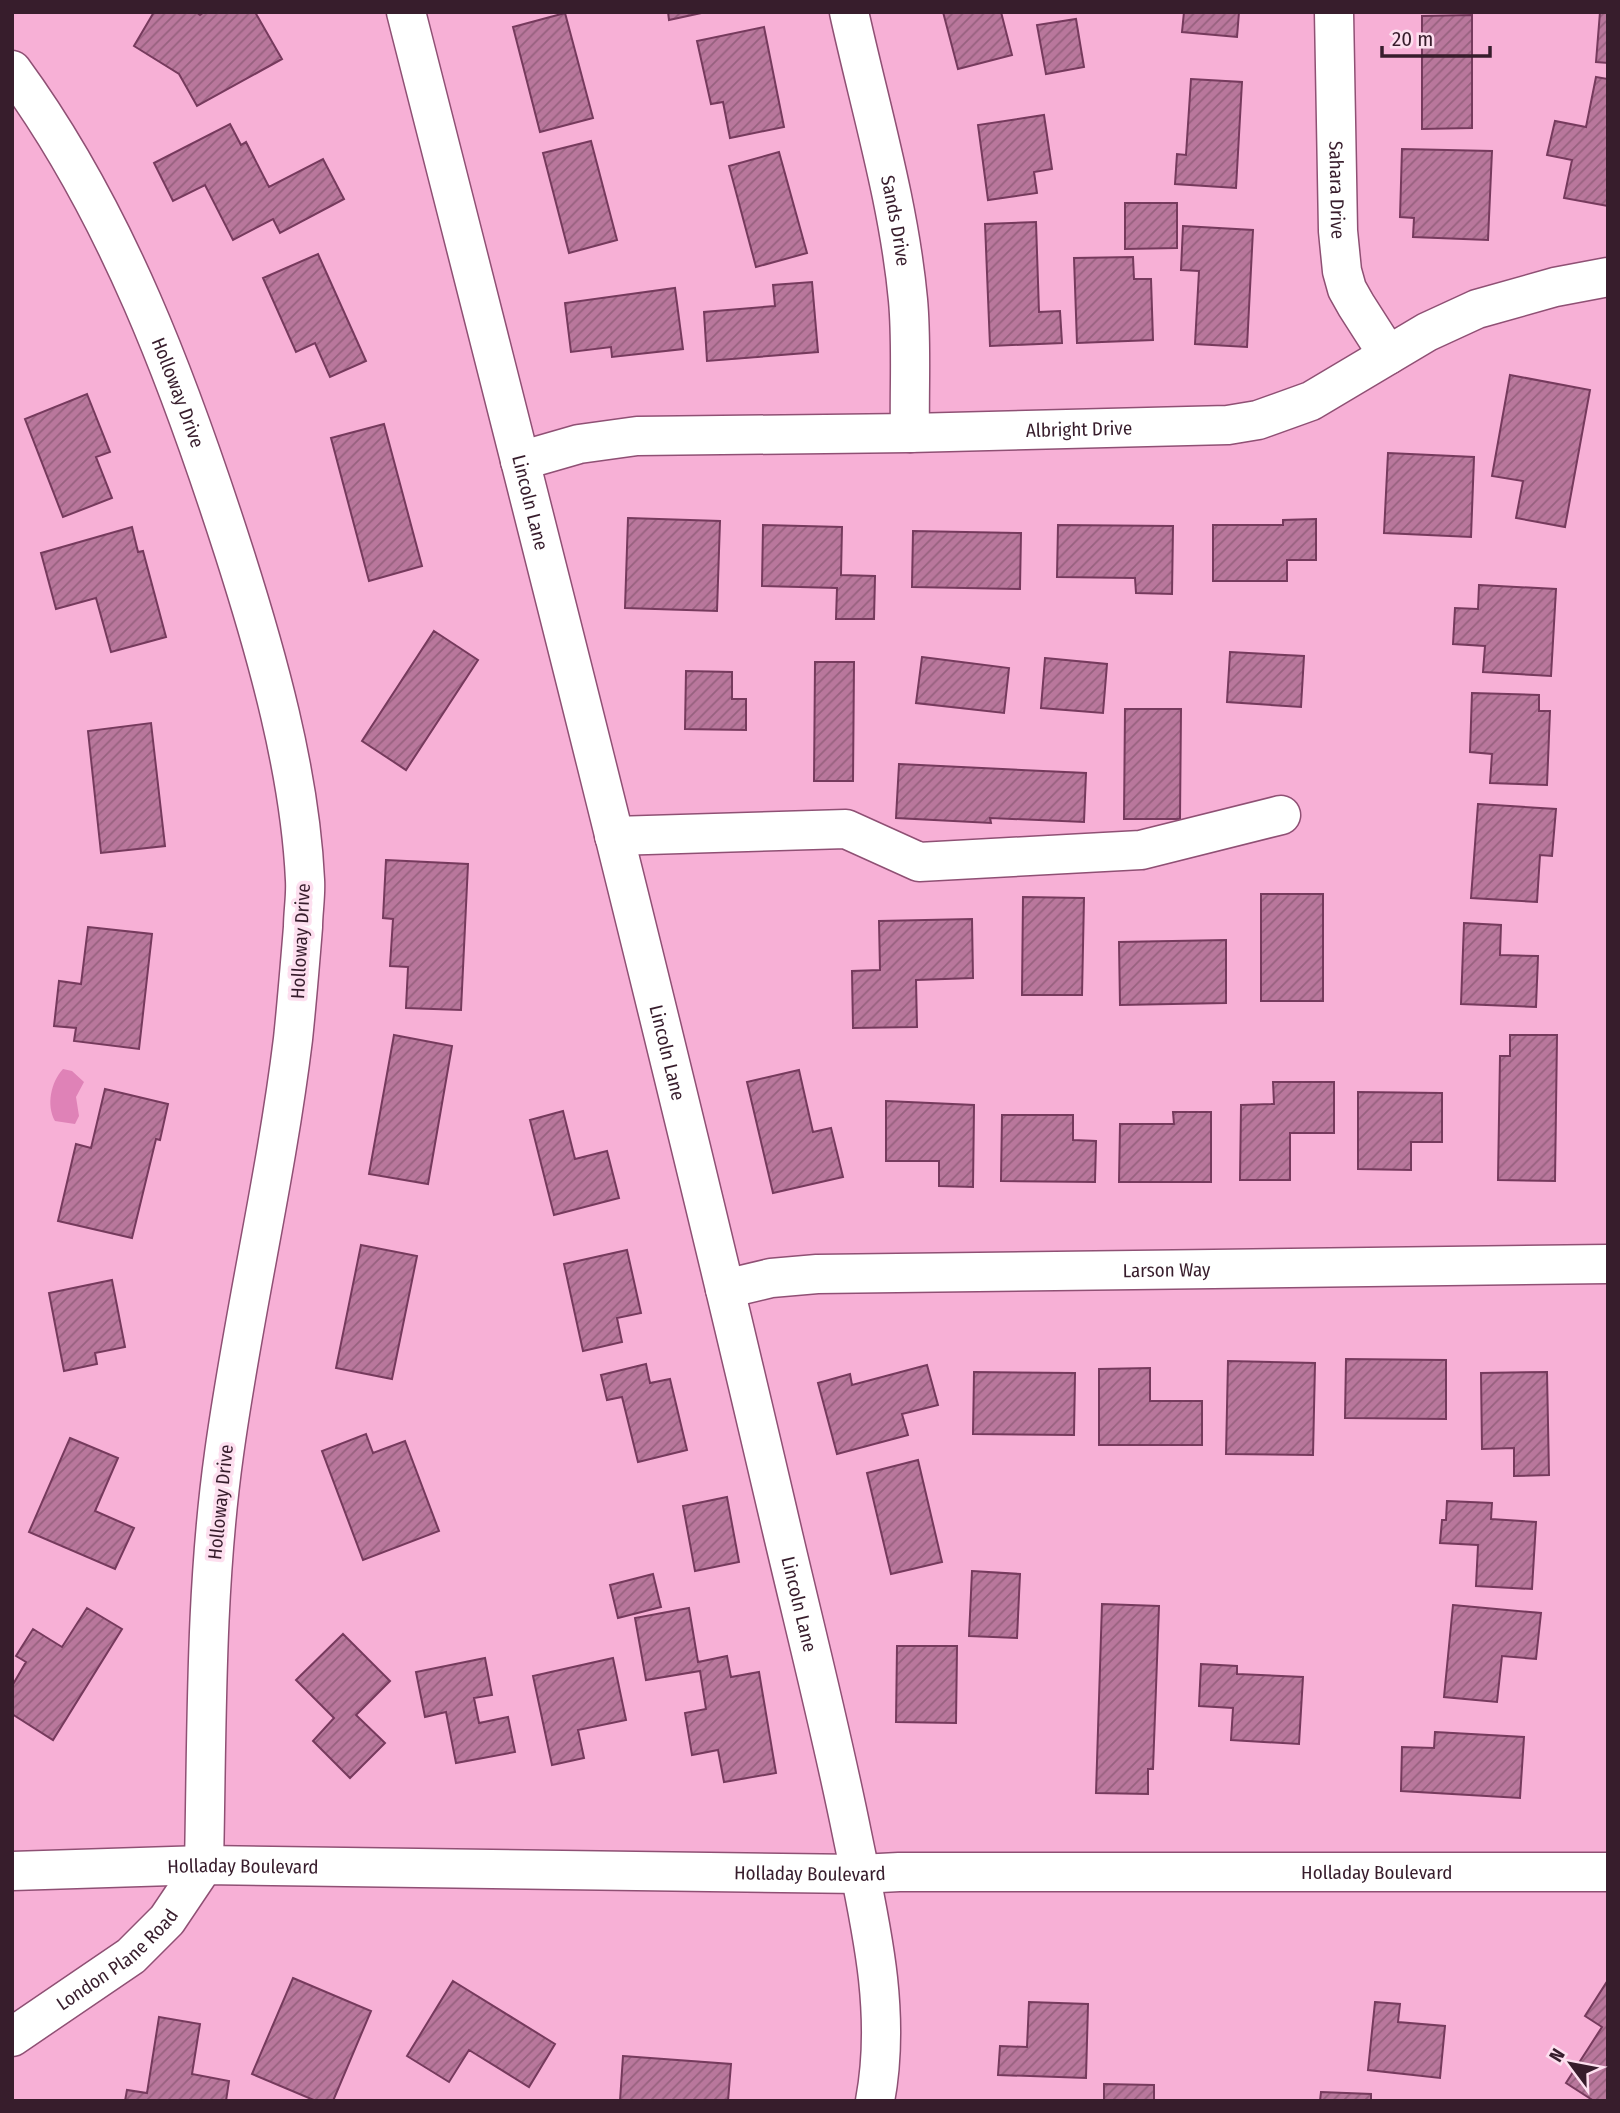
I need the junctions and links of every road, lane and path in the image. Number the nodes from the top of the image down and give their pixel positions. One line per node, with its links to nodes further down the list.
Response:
1 (406, 12): 8 (street, Lincoln Lane)
2 (849, 12): 7 (street, Sands Drive)
3 (1334, 12): 6 (street, Sahara Drive)
4 (12, 70): 13 (street, Holloway Drive)
5 (1608, 277): 6 (street, Albright Drive)
6 (1388, 355): 7 (street, Albright Drive)
7 (910, 433): 8 (street, Albright Drive)
8 (520, 461): 10 (street, Lincoln Lane)
9 (1281, 815): 10 (street)
10 (614, 836): 12 (street, Lincoln Lane)
11 (1608, 1264): 12 (street, Larson Way)
12 (725, 1289): 16 (street, Lincoln Lane)
13 (204, 1865): 14 (street, Holladay Boulevard); 16 (street, Holladay Boulevard); 17 (street, London Plane Road)
14 (12, 1871)
15 (1608, 1872): 16 (street, Holladay Boulevard)
16 (860, 1874): 18 (street, Lincoln Lane)
17 (12, 2037)
18 (876, 2101)

